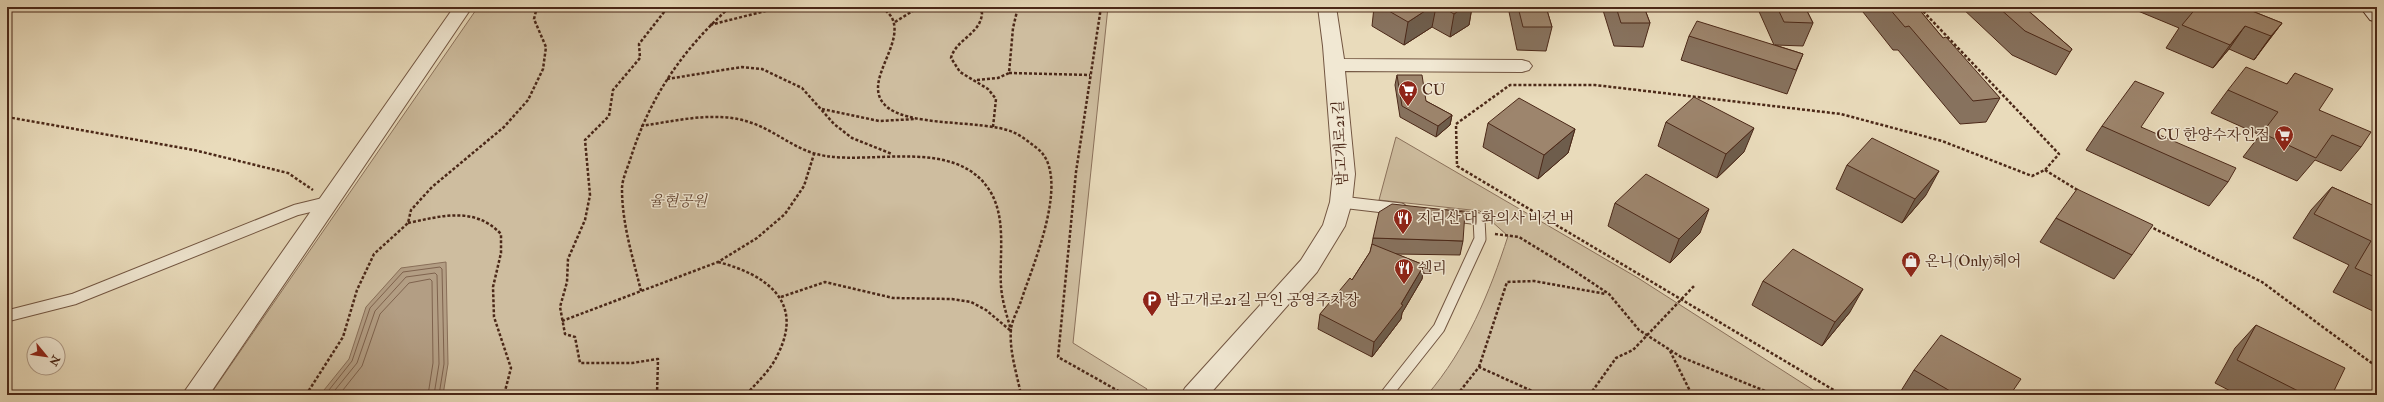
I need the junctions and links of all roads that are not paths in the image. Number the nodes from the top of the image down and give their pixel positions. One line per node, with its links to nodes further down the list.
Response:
1 (462, 7): 7 (street)
2 (1327, 7): 5 (street, 밤고개로21길)
3 (2369, 7): 4 (street)
4 (2377, 16)
5 (1335, 65): 6 (street); 8 (street, 밤고개로21길)
6 (1522, 66)
7 (330, 202): 11 (lane); 12 (street)
8 (1341, 202): 9 (lane); 13 (street, 밤고개로21길)
9 (1416, 211)
10 (1440, 214): 14 (lane)
11 (7, 316)
12 (195, 395)
13 (1194, 395)
14 (1386, 395)

